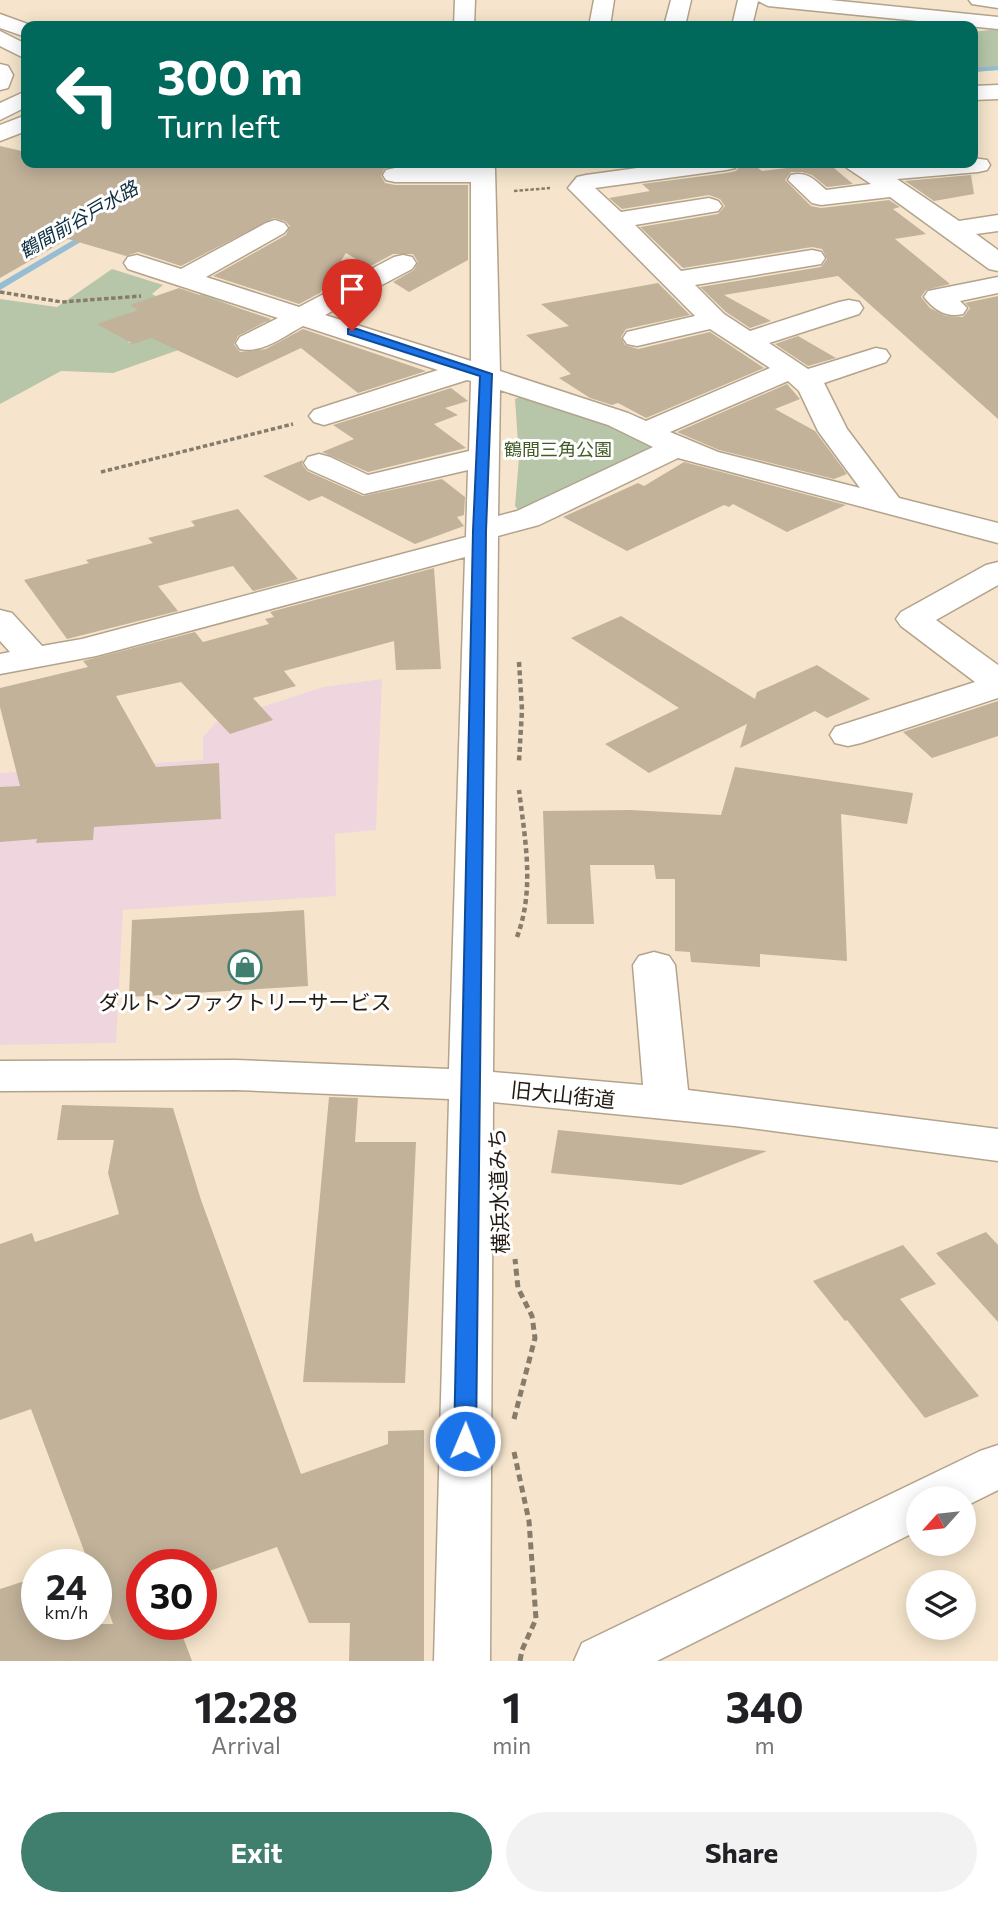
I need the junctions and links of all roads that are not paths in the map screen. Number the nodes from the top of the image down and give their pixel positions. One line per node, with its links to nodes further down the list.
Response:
1 (465, 0): 10 (main road)
2 (604, 0): 11 (main road)
3 (681, 0): 12 (main road)
4 (748, 0): 13 (main road)
5 (768, 0): 8 (main road)
6 (979, 0): 7 (main road)
7 (998, 2)
8 (837, 16): 14 (main road)
9 (0, 20): 17 (main road)
10 (464, 21)
11 (601, 21)
12 (676, 21)
13 (743, 21)
14 (952, 21)
15 (978, 22): 16 (main road)
16 (998, 23)
17 (21, 29)
18 (0, 37): 19 (main road)
19 (21, 50)
20 (0, 71): 21 (main road)
21 (0, 83)
22 (998, 92): 23 (main road)
23 (978, 93)
24 (21, 101): 25 (main road)
25 (0, 113)
26 (21, 124): 27 (main road)
27 (0, 134)
28 (694, 168): 34 (main road)
29 (863, 168): 32 (main road)
30 (395, 176): 53 (main road)
31 (800, 180): 32 (main road)
32 (892, 189): 37 (main road)
33 (709, 206): 34 (main road)
34 (615, 221): 43 (main road)
35 (998, 223): 37 (main road)
36 (275, 228): 42 (main road)
37 (953, 229): 41 (main road)
38 (811, 257): 43 (main road)
39 (137, 263): 42 (main road)
40 (403, 263): 47 (main road)
41 (998, 263)
42 (185, 277): 47 (main road)
43 (675, 280): 48 (main road)
44 (998, 285): 46 (main road)
45 (849, 308): 50 (main road)
46 (953, 308)
47 (305, 316): 51 (main road); 53 (main road)
48 (714, 320): 49 (main road); 50 (main road)
49 (637, 338)
50 (747, 341): 54 (main road)
51 (250, 343)
52 (876, 356): 54 (main road)
53 (478, 372): 55 (main road); 58 (main road); 60 (main road)
54 (798, 375): 58 (main road); 62 (main road)
55 (372, 401): 56 (main road); 57 (main road)
56 (324, 416)
57 (399, 419)
58 (645, 432): 59 (main road)
59 (677, 447): 62 (main road); 64 (main road)
60 (483, 457): 61 (main road); 64 (main road)
61 (319, 463)
62 (886, 502): 63 (main road)
63 (998, 533)
64 (480, 537): 67 (main road); 73 (main road)
65 (998, 572): 69 (main road)
66 (0, 620): 67 (main road)
67 (33, 657): 68 (main road)
68 (0, 664)
69 (998, 684): 70 (main road)
70 (848, 734)
71 (654, 965): 74 (main road)
72 (0, 1076): 73 (main road, 旧大山街道)
73 (470, 1085): 74 (main road, 旧大山街道); 79 (main road)
74 (667, 1104): 75 (main road, 旧大山街道)
75 (998, 1145)
76 (998, 1466): 77 (main road)
77 (957, 1486)
78 (906, 1511): 80 (main road)
79 (462, 1661)
80 (602, 1661)

